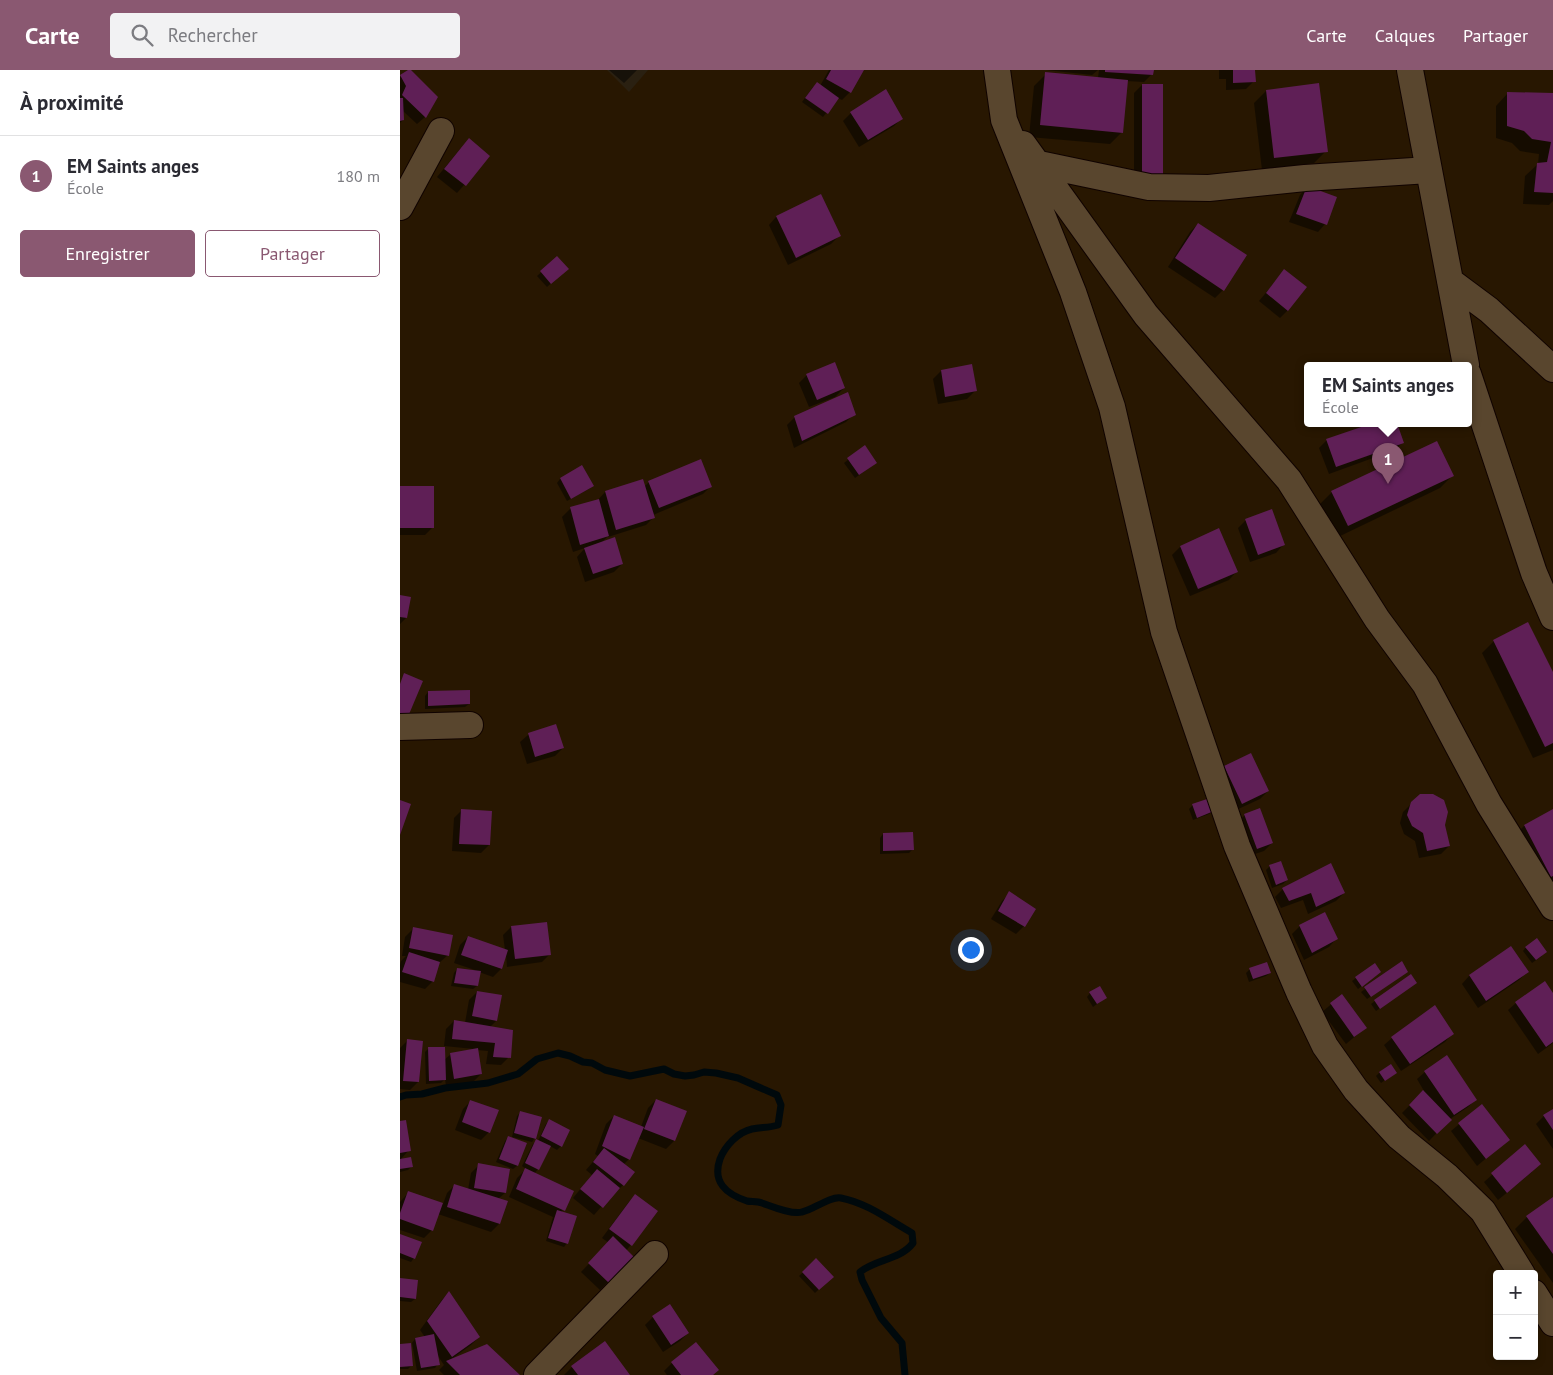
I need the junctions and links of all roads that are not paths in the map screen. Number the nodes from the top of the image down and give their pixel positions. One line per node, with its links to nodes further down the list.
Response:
1 (997, 70): 3 (street)
2 (1410, 70): 6 (street)
3 (1004, 120): 5 (street); 17 (street)
4 (441, 130): 7 (street)
5 (1039, 164): 6 (street); 15 (street)
6 (1429, 170): 8 (street)
7 (400, 207)
8 (1450, 281): 9 (street); 10 (street)
9 (1465, 362)
10 (1553, 369)
11 (1472, 386): 12 (street)
12 (1553, 617)
13 (470, 725): 14 (street)
14 (400, 727)
15 (1553, 907)
16 (655, 1254): 20 (street)
17 (1520, 1270)
18 (1538, 1299): 19 (street)
19 (1553, 1323)
20 (537, 1375)

